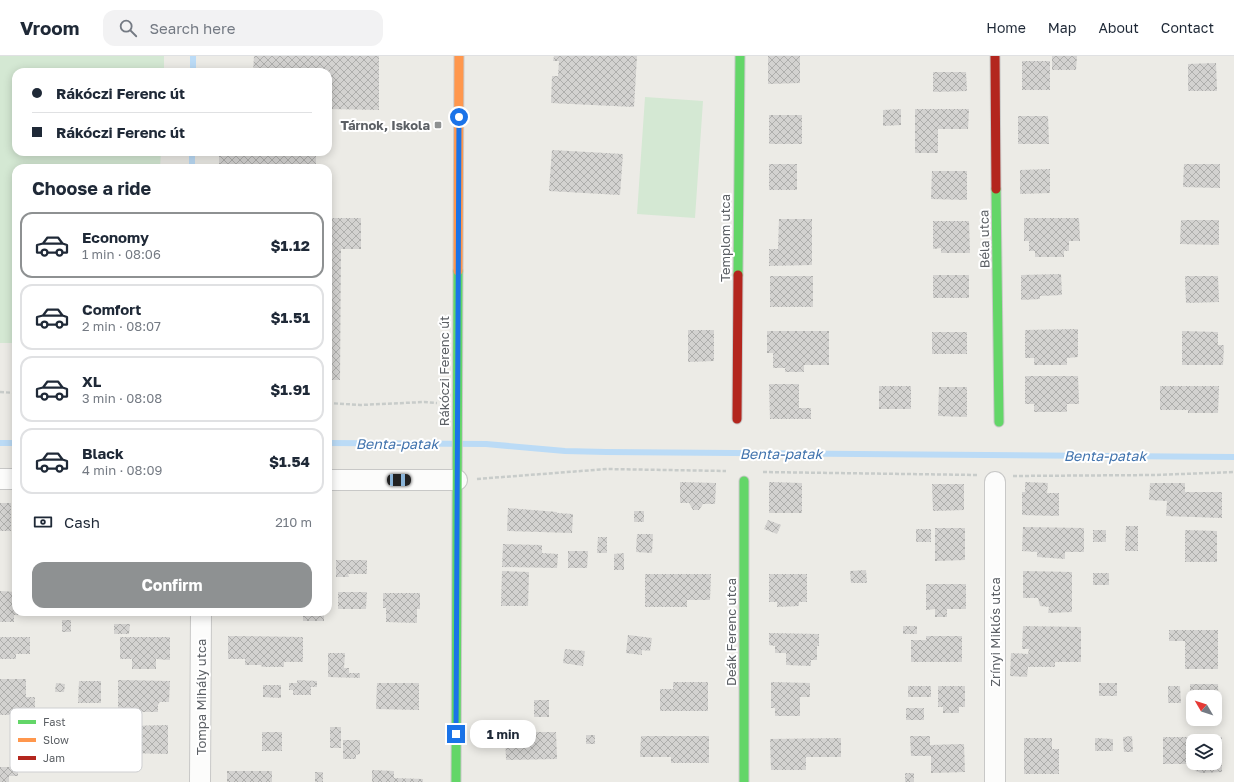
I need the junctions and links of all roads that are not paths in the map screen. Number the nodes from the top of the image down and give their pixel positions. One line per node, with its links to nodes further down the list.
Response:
1 (459, 56): 10 (street, Rákóczi Ferenc út)
2 (740, 56): 4 (street, Templom utca)
3 (995, 56): 5 (street, Béla utca)
4 (737, 419)
5 (999, 422)
6 (994, 478): 16 (street, Zrínyi Miklós utca)
7 (0, 479): 8 (street)
8 (12, 479)
9 (332, 480): 10 (street)
10 (456, 480): 14 (street, Rákóczi Ferenc út)
11 (744, 481): 15 (street, Deák Ferenc utca)
12 (201, 616): 13 (street, Tompa Mihály utca)
13 (200, 782)
14 (456, 782)
15 (744, 782)
16 (995, 782)

